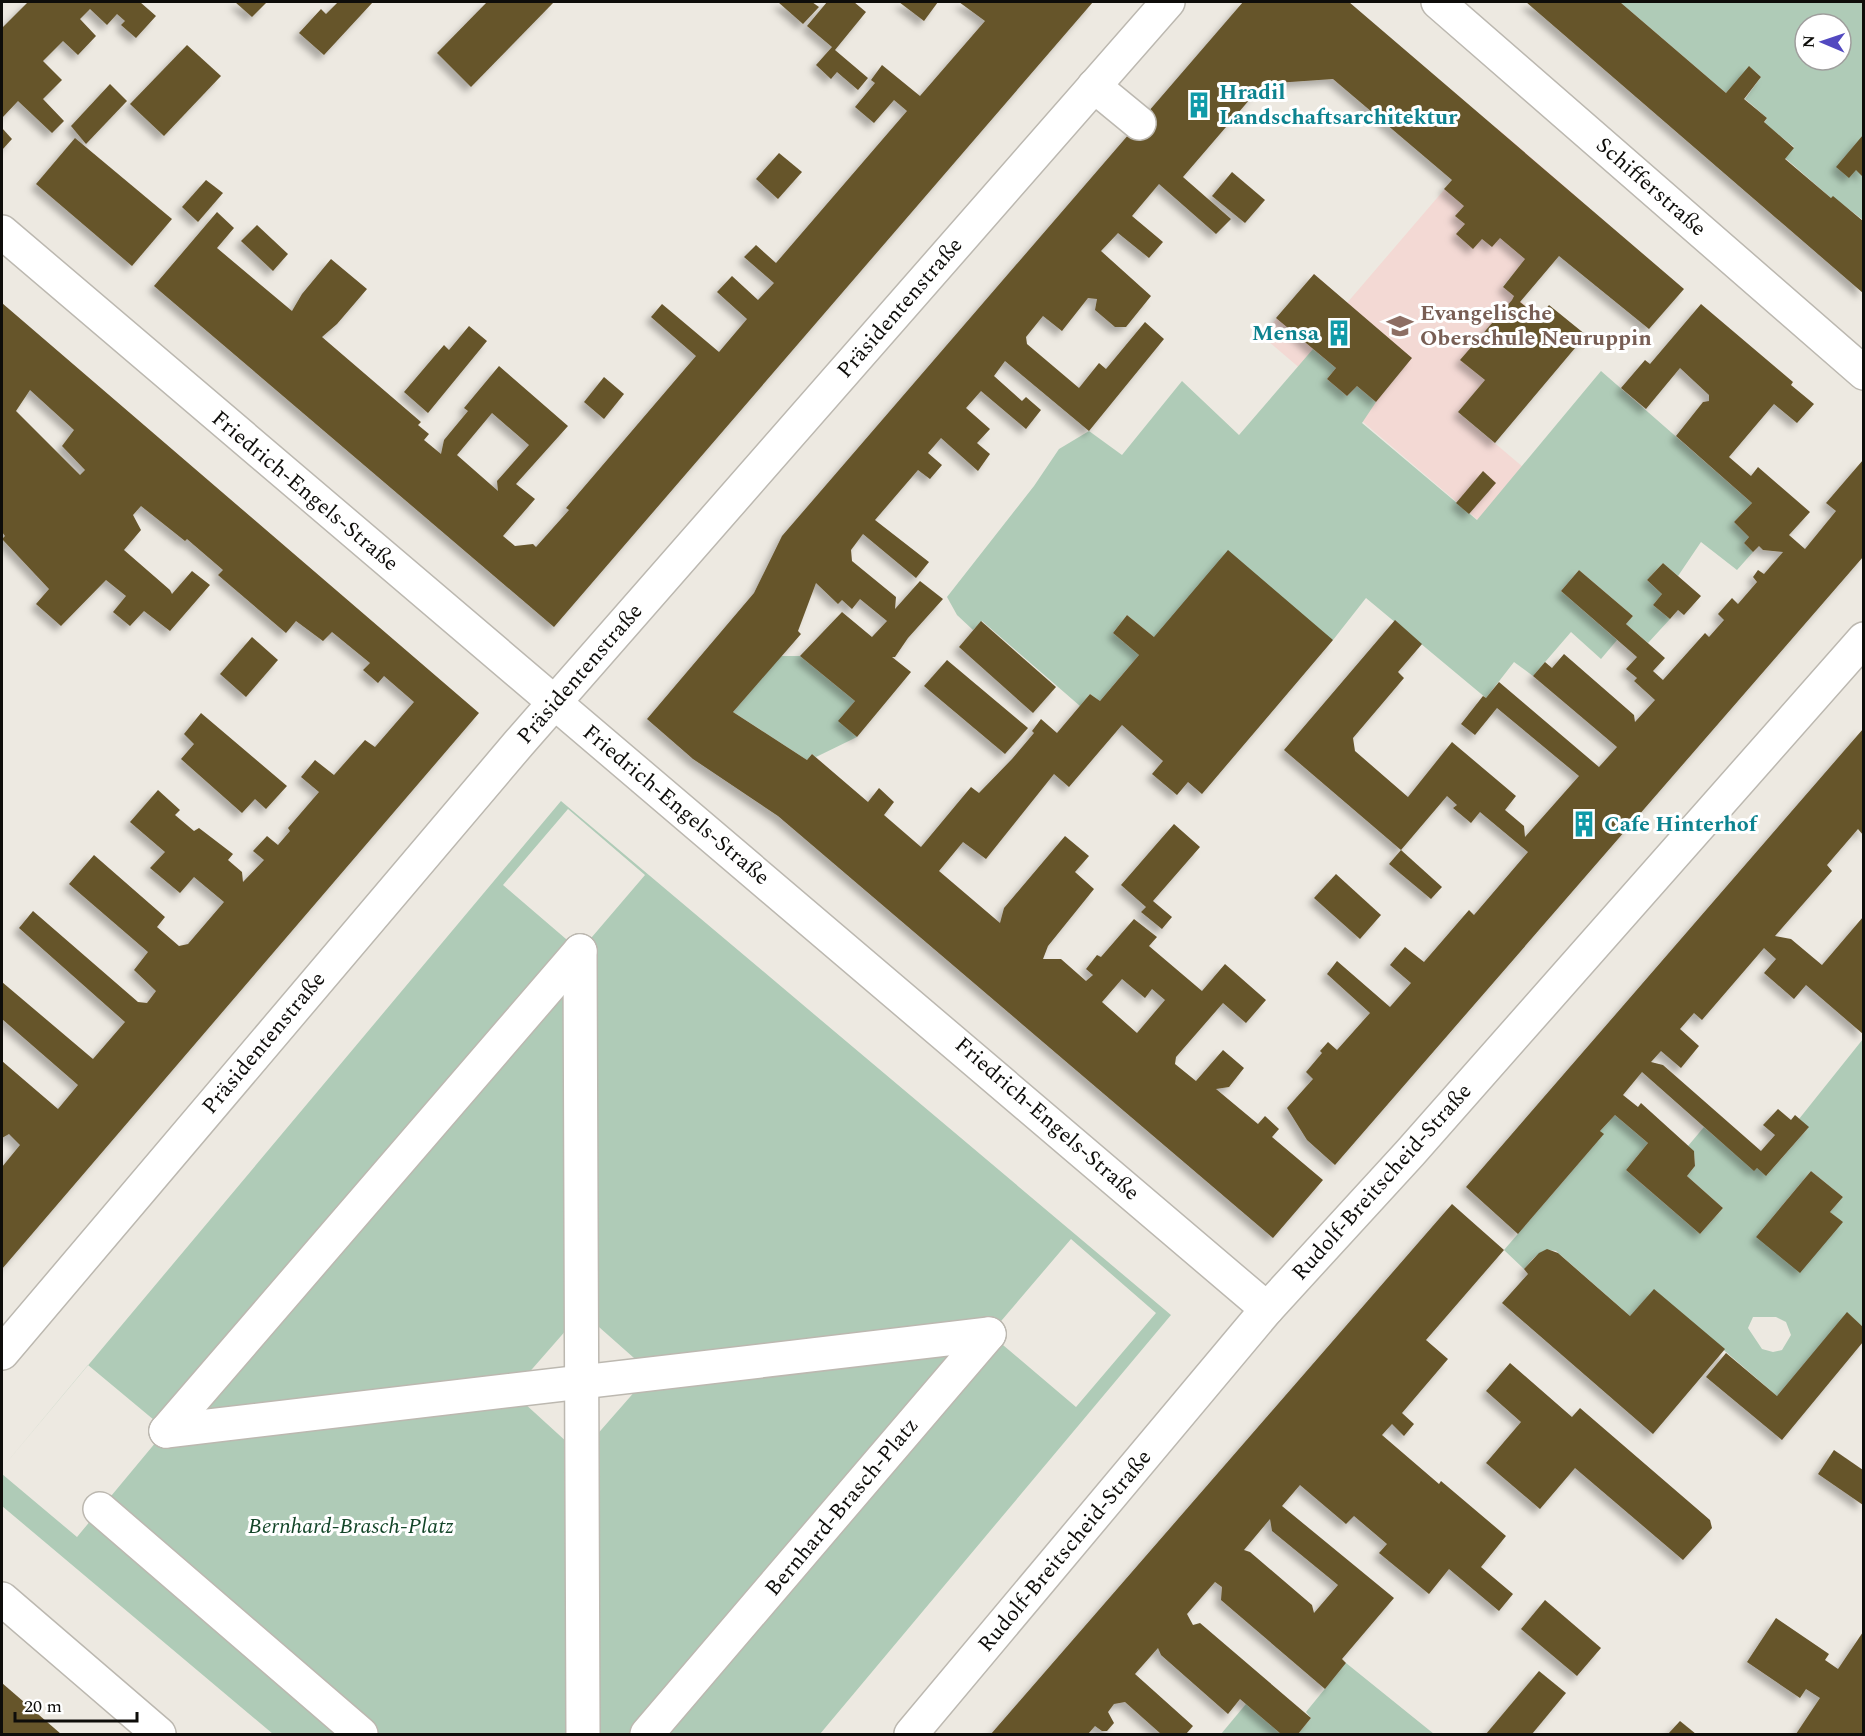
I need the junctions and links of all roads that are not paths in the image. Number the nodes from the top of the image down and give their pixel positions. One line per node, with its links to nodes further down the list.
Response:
1 (1168, 2): 3 (street, Präsidentenstraße)
2 (1438, 2): 6 (street, Schifferstraße)
3 (1094, 87): 4 (street); 8 (street, Präsidentenstraße)
4 (1139, 123)
5 (2, 232): 8 (street, Friedrich-Engels-Straße)
6 (1863, 373)
7 (1863, 639): 9 (street, Rudolf-Breitscheid-Straße)
8 (555, 702): 9 (street, Friedrich-Engels-Straße); 10 (street, Präsidentenstraße)
9 (1267, 1309): 18 (street, Rudolf-Breitscheid-Straße)
10 (2, 1353)
11 (583, 1381): 11 (street); 16 (street); 17 (street, Bernhard-Brasch-Platz)
12 (100, 1509): 15 (street)
13 (2, 1599): 14 (street)
14 (159, 1734)
15 (362, 1734)
16 (583, 1734)
17 (647, 1734)
18 (911, 1734)

